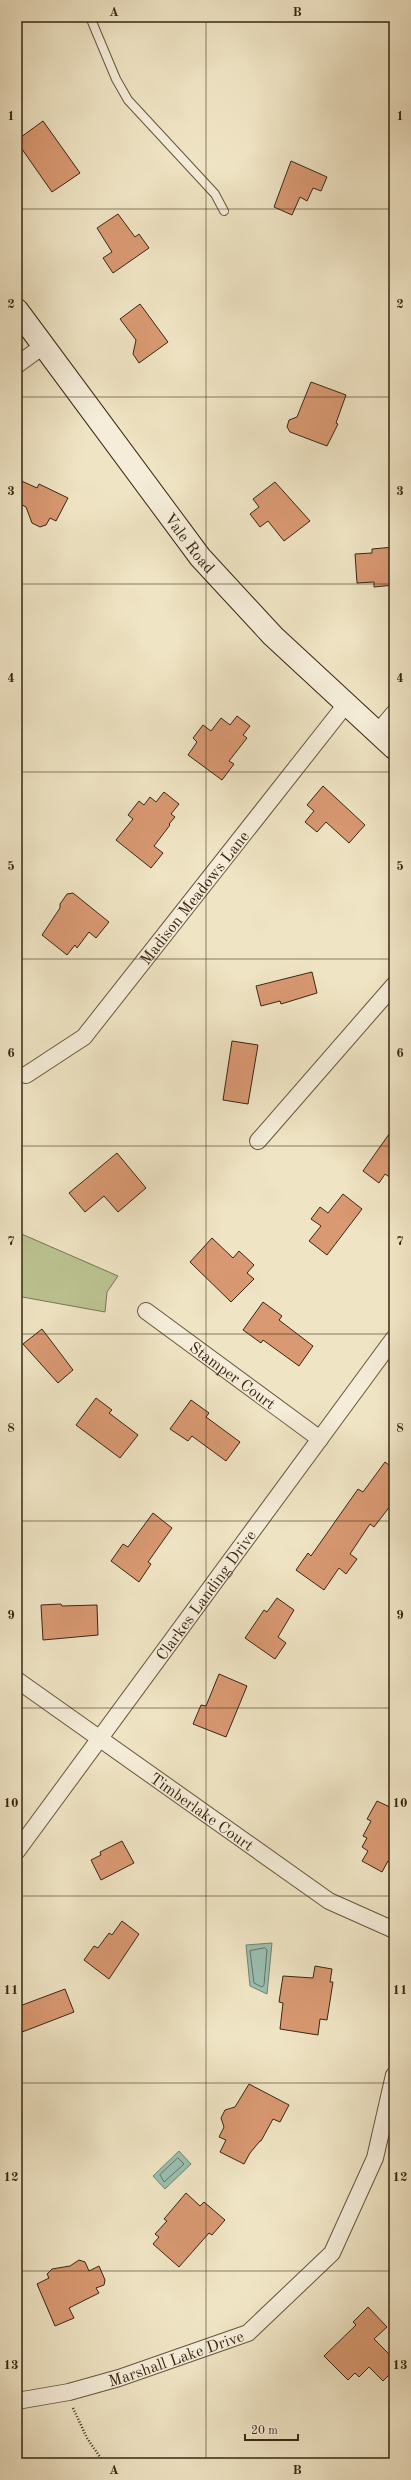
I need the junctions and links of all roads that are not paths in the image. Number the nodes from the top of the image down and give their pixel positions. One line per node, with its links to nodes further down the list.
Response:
1 (90, 17): 2 (lane)
2 (224, 210)
3 (17, 310): 4 (main road, Vale Road)
4 (43, 346): 5 (street); 6 (main road, Vale Road)
5 (17, 366)
6 (347, 703): 8 (main road, Vale Road); 11 (street, Madison Meadows Lane)
7 (394, 713): 8 (street)
8 (378, 732): 9 (main road, Vale Road)
9 (394, 748)
10 (394, 985): 12 (street)
11 (26, 1075)
12 (258, 1142)
13 (146, 1311): 15 (street, Stamper Court)
14 (394, 1338): 15 (street, Clarkes Landing Drive)
15 (320, 1439): 17 (street, Clarkes Landing Drive)
16 (17, 1680): 17 (street, Timberlake Court)
17 (100, 1738): 18 (street, Clarkes Landing Drive); 19 (street, Timberlake Court)
18 (17, 1851)
19 (394, 1930)
20 (394, 2075): 21 (street, Marshall Lake Drive)
21 (17, 2401)

